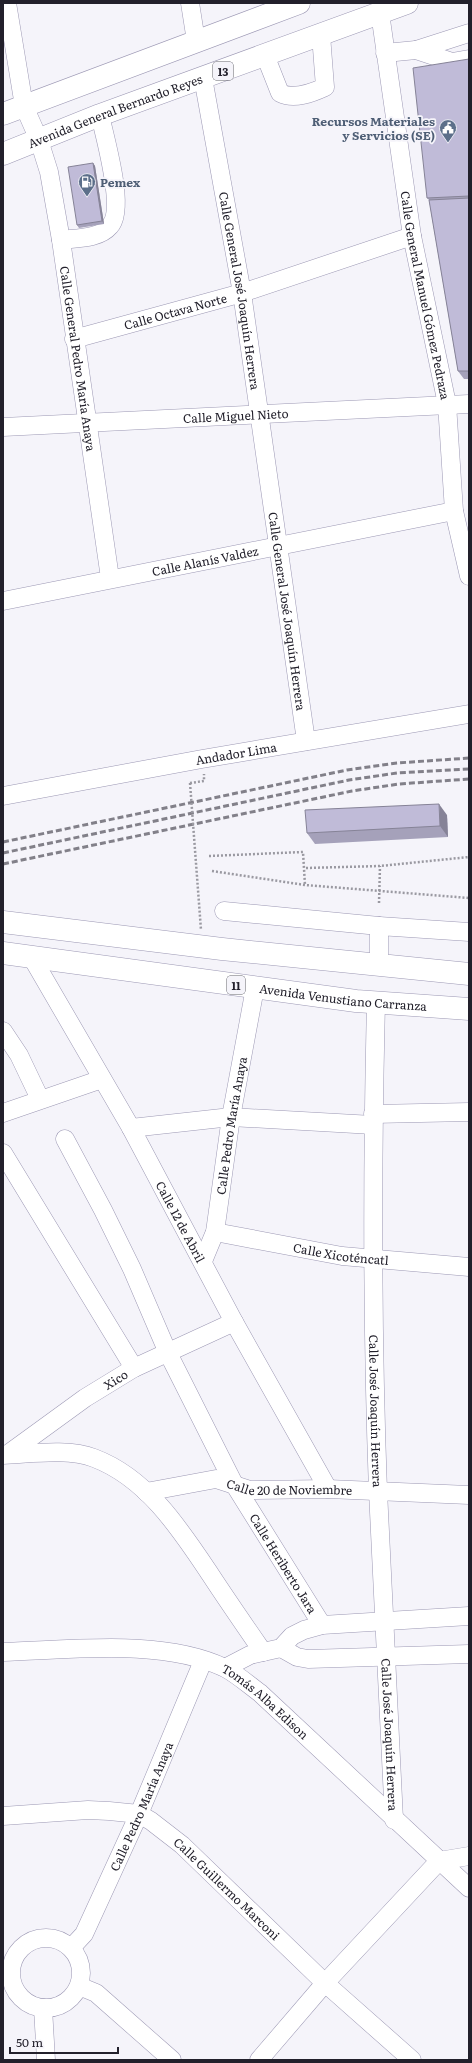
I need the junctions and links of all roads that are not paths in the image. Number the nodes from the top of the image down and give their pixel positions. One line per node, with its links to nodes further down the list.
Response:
1 (7, 3): 14 (street, Calle General Pedro María Anaya)
2 (190, 3): 8 (street)
3 (299, 3): 8 (main road)
4 (407, 3): 5 (main road, Avenida General Bernardo Reyes / 13)
5 (380, 14): 7 (main road, Avenida General Bernardo Reyes / 13); 10 (street, Calle General Manuel Gómez Pedraza)
6 (469, 33): 9 (street)
7 (321, 35): 11 (main road, Avenida General Bernardo Reyes / 13); 11 (street)
8 (196, 41): 14 (main road)
9 (416, 50): 10 (street); 12 (street)
10 (386, 53): 19 (street, Calle General Manuel Gómez Pedraza)
11 (266, 55): 13 (main road, Avenida General Bernardo Reyes / 13)
12 (469, 59)
13 (204, 78): 16 (main road, Avenida General Bernardo Reyes / 13); 21 (street, Calle General José Joaquín Herrera)
14 (24, 106): 15 (main road); 17 (street, Calle General Pedro María Anaya)
15 (3, 114)
16 (100, 115): 17 (main road, Avenida General Bernardo Reyes / 13); 20 (street)
17 (39, 140): 18 (main road, Avenida General Bernardo Reyes / 13); 20 (street, Calle General Pedro María Anaya)
18 (3, 154)
19 (412, 236): 21 (street, Calle Octava Norte); 23 (street, Calle General Manuel Gómez Pedraza)
20 (61, 240): 22 (street, Calle General Pedro María Anaya)
21 (242, 293): 22 (street, Calle Octava Norte); 25 (street, Calle General José Joaquín Herrera)
22 (74, 339): 26 (street, Calle General Pedro María Anaya)
23 (448, 404): 24 (street, Calle Miguel Nieto); 25 (street, Calle Miguel Nieto); 28 (street, Calle General Manuel Gómez Pedraza)
24 (469, 404)
25 (258, 414): 26 (street, Calle Miguel Nieto); 29 (street, Calle General José Joaquín Herrera)
26 (86, 423): 27 (street, Calle Miguel Nieto); 31 (street, Calle General Pedro María Anaya)
27 (3, 427)
28 (454, 511): 29 (street, Calle Alanís Valdez); 30 (street, Calle General Manuel Gómez Pedraza)
29 (278, 547): 31 (street, Calle Alanís Valdez); 34 (street, Calle General José Joaquín Herrera)
30 (469, 576)
31 (110, 578): 32 (street, Calle Alanís Valdez)
32 (3, 601)
33 (469, 714): 34 (street, Andador Lima)
34 (306, 741): 35 (street, Andador Lima)
35 (3, 796)
36 (224, 911): 38 (street)
37 (3, 922): 42 (main road)
38 (378, 926): 39 (street); 42 (street)
39 (469, 932)
40 (3, 953): 41 (main road, Avenida Venustiano Carranza / 11)
41 (31, 956): 44 (main road, Avenida Venustiano Carranza / 11); 48 (street, Calle 12 de Abril)
42 (379, 966): 43 (main road)
43 (469, 974)
44 (255, 988): 45 (main road, Avenida Venustiano Carranza / 11); 52 (street, Calle Pedro María Anaya)
45 (376, 1003): 46 (main road, Avenida Venustiano Carranza / 11); 53 (street, Calle José Joaquín Herrera)
46 (469, 1009)
47 (3, 1031): 49 (street)
48 (102, 1079): 49 (street); 54 (street, Calle 12 de Abril)
49 (40, 1099): 51 (street)
50 (469, 1112): 53 (street)
51 (3, 1113)
52 (232, 1117): 53 (street); 54 (street); 57 (street, Calle Pedro María Anaya)
53 (373, 1120): 58 (street, Calle José Joaquín Herrera)
54 (131, 1128): 59 (street, Calle 12 de Abril)
55 (65, 1139): 62 (street, Calle Heriberto Jara)
56 (3, 1153): 63 (street)
57 (215, 1232): 58 (street, Calle Xicoténcatl); 59 (street, Calle Pedro María Anaya)
58 (373, 1257): 60 (street, Calle Xicoténcatl); 68 (street, Calle José Joaquín Herrera)
59 (203, 1261): 61 (street, Calle 12 de Abril)
60 (469, 1267)
61 (234, 1322): 62 (street, Xico); 66 (street, Calle 12 de Abril)
62 (168, 1353): 63 (street, Xico); 65 (street, Calle Heriberto Jara)
63 (134, 1368): 64 (street, Xico)
64 (5, 1454): 67 (street)
65 (234, 1484): 66 (street, Calle 20 de Noviembre); 67 (street, Calle 20 de Noviembre); 72 (street, Calle Heriberto Jara)
66 (328, 1489): 68 (street, Calle 20 de Noviembre)
67 (146, 1492): 75 (street)
68 (378, 1492): 69 (street, Calle 20 de Noviembre); 71 (street, Calle José Joaquín Herrera)
69 (469, 1495)
70 (469, 1616): 71 (street)
71 (385, 1620): 72 (street); 77 (street, Calle José Joaquín Herrera)
72 (322, 1625): 73 (street)
73 (281, 1648): 75 (street); 77 (street)
74 (3, 1652): 78 (street, Tomás Alba Edison)
75 (263, 1652): 79 (street)
76 (469, 1654): 77 (street)
77 (386, 1658): 82 (street, Calle José Joaquín Herrera)
78 (203, 1661): 79 (street, Tomás Alba Edison); 80 (street, Calle Pedro María Anaya)
79 (225, 1668): 82 (street, Tomás Alba Edison)
80 (139, 1814): 81 (street); 86 (street, Calle Pedro María Anaya); 88 (street, Calle Guillermo Marconi)
81 (3, 1816)
82 (394, 1820): 84 (street, Tomás Alba Edison)
83 (469, 1856): 84 (street)
84 (439, 1861): 85 (street, Tomás Alba Edison); 88 (street)
85 (469, 1888)
86 (71, 1948): 87 (street); 89 (street)
87 (7, 1972): 90 (street)
88 (325, 1983): 93 (street); 94 (street, Calle Guillermo Marconi)
89 (79, 1986): 90 (street); 92 (street)
90 (43, 2008): 91 (street)
91 (46, 2060)
92 (172, 2060)
93 (259, 2060)
94 (412, 2060)

